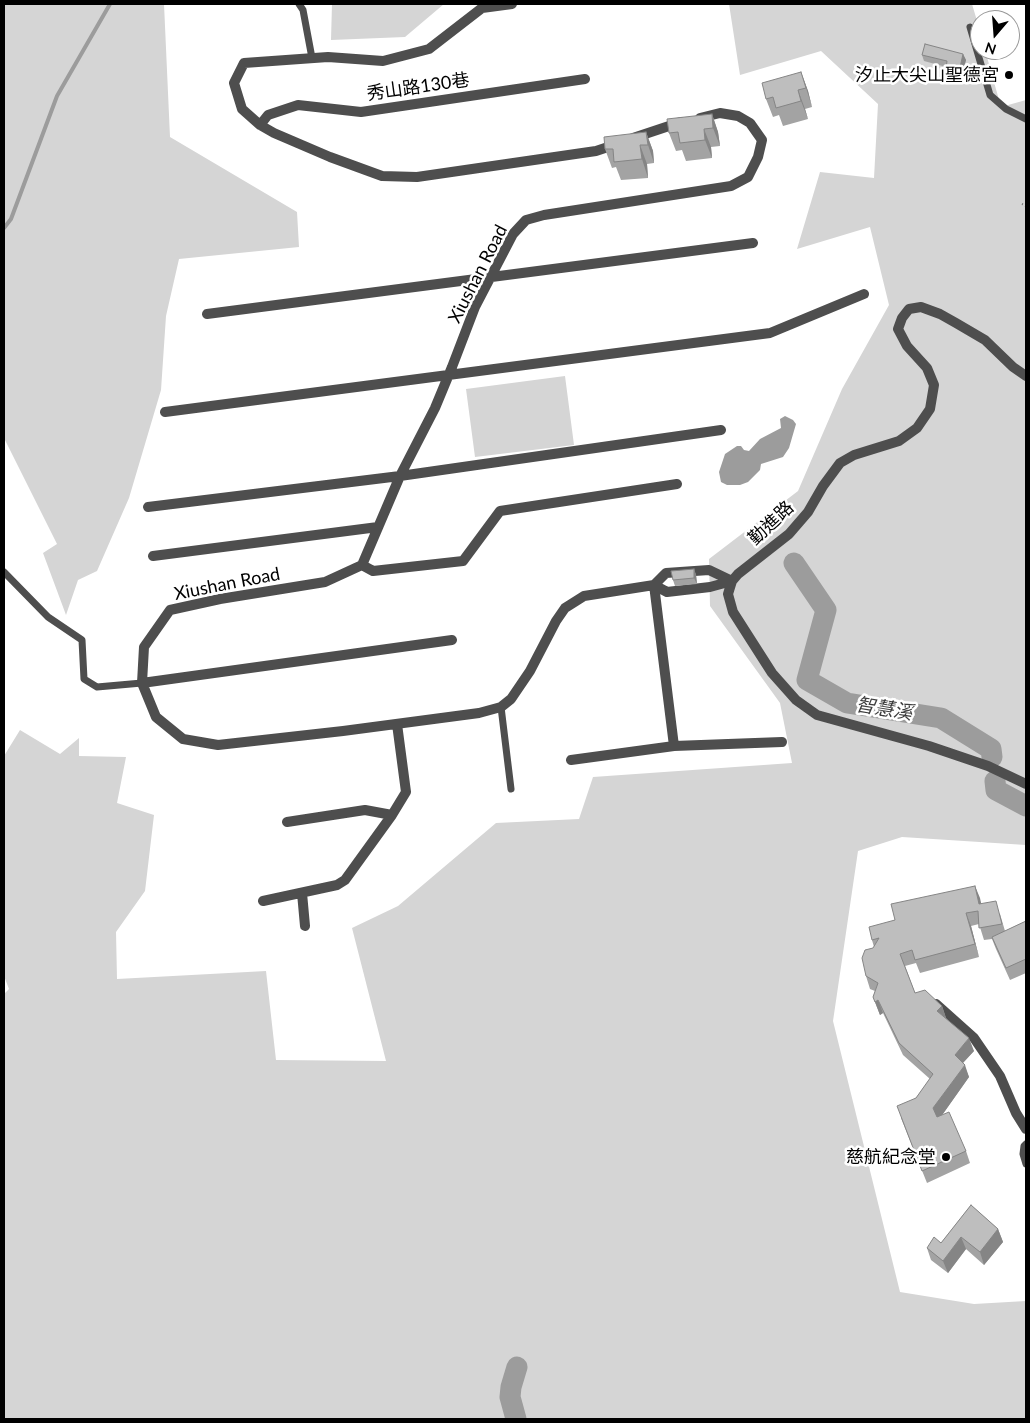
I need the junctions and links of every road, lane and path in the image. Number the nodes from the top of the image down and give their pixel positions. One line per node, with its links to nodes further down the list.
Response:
1 (299, 4): 3 (lane)
2 (512, 4): 3 (street, Xiushan Road)
3 (312, 58): 7 (street, Xiushan Road)
4 (980, 60): 6 (lane)
5 (585, 79): 7 (street, 秀山路130巷)
6 (1026, 119)
7 (260, 125): 11 (street, Xiushan Road)
8 (1022, 204): 9 (path)
9 (1026, 206)
10 (753, 243): 11 (street)
11 (491, 277): 13 (street); 14 (street, Xiushan Road)
12 (864, 294): 14 (street)
13 (206, 314)
14 (449, 374): 16 (street); 18 (street, Xiushan Road)
15 (1026, 376): 25 (street, 勤進路)
16 (165, 412)
17 (721, 430): 18 (street)
18 (400, 476): 20 (street); 21 (street, Xiushan Road)
19 (677, 484): 23 (street)
20 (148, 507)
21 (378, 527): 22 (street); 23 (street, Xiushan Road)
22 (153, 556)
23 (362, 565): 28 (street, Xiushan Road)
24 (4, 572): 28 (lane)
25 (732, 581): 26 (street); 26 (street); 34 (street)
26 (654, 585): 29 (street); 32 (street)
27 (452, 640): 28 (street)
28 (142, 683): 30 (street, Xiushan Road)
29 (501, 707): 30 (street, Xiushan Road); 35 (lane)
30 (397, 724): 36 (street)
31 (782, 742): 32 (street)
32 (674, 746): 33 (street)
33 (570, 760)
34 (1026, 784)
35 (511, 789)
36 (392, 815): 37 (street); 38 (street)
37 (287, 822)
38 (302, 892): 39 (street); 40 (street)
39 (263, 901)
40 (305, 926)
41 (936, 1004): 42 (street)
42 (1026, 1129)
43 (1026, 1144): 44 (lane)
44 (1026, 1164)

